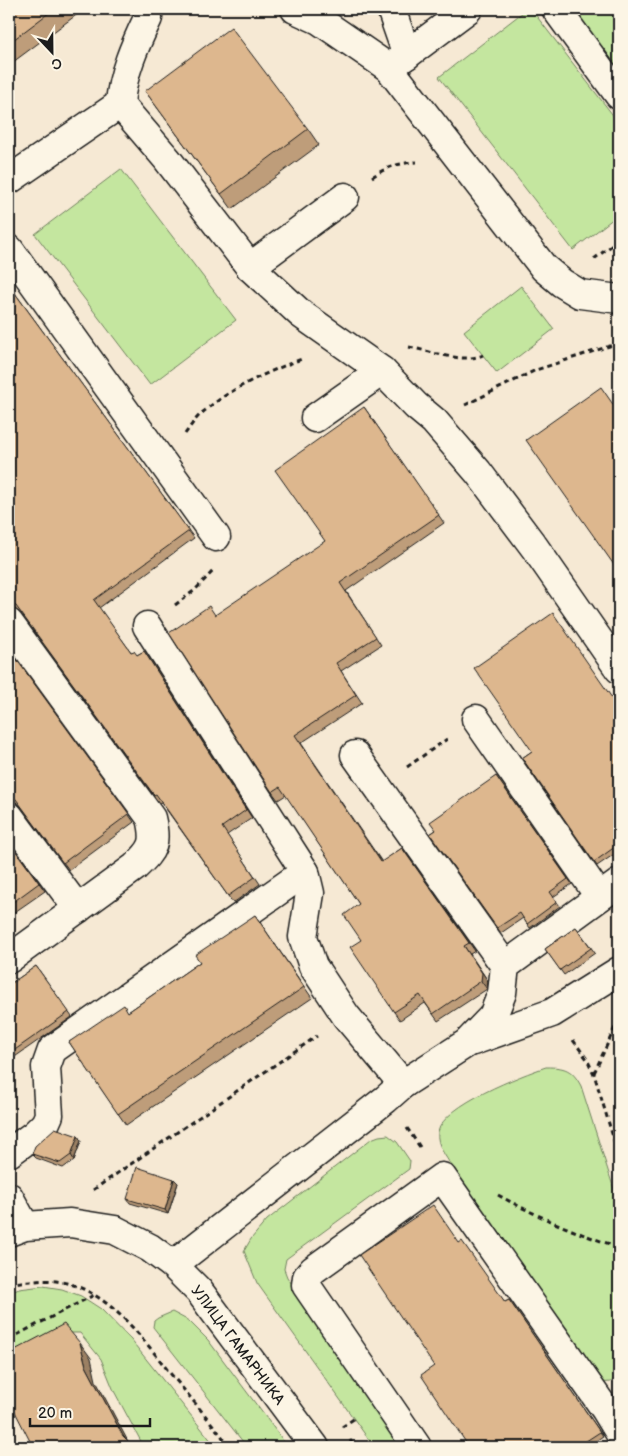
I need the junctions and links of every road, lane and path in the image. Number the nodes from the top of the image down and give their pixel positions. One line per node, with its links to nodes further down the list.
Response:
1 (295, 9): 8 (street)
2 (391, 9): 8 (street)
3 (468, 9): 8 (street)
4 (556, 9): 9 (street)
5 (610, 9): 7 (path)
6 (152, 12): 10 (street)
7 (619, 20)
8 (398, 61): 11 (street)
9 (619, 95)
10 (120, 104): 12 (street); 15 (street)
11 (449, 146): 13 (path); 16 (street)
12 (9, 180)
13 (345, 196): 15 (street)
14 (9, 249): 22 (street)
15 (250, 267): 19 (street)
16 (619, 299)
17 (619, 343): 21 (path)
18 (302, 359): 22 (path)
19 (382, 371): 20 (street); 21 (street)
20 (315, 418)
21 (434, 421): 26 (street)
22 (168, 471): 23 (street)
23 (216, 537): 25 (path)
24 (9, 623): 33 (street)
25 (146, 626): 31 (street)
26 (619, 669)
27 (476, 719): 29 (path); 32 (street)
28 (354, 755): 29 (street)
29 (378, 787): 35 (street)
30 (9, 816): 33 (street)
31 (305, 872): 38 (street); 43 (street)
32 (609, 889): 35 (street)
33 (78, 909): 34 (street)
34 (9, 959)
35 (505, 966): 40 (street)
36 (619, 971): 37 (street)
37 (552, 1013): 40 (street); 41 (path)
38 (346, 1016): 42 (street); 45 (path)
39 (619, 1020): 41 (path)
40 (467, 1043): 42 (street)
41 (594, 1074): 44 (path)
42 (403, 1084): 50 (street)
43 (9, 1153)
44 (619, 1156)
45 (93, 1190)
46 (493, 1192): 49 (path)
47 (9, 1197): 48 (street)
48 (17, 1229): 50 (street, УЛИЦА ГАМАРНИКА)
49 (619, 1247)
50 (173, 1265): 60 (street, УЛИЦА ГАМАРНИКА)
51 (9, 1285): 52 (path)
52 (94, 1294): 53 (path); 59 (path)
53 (9, 1339)
54 (356, 1417): 55 (path)
55 (341, 1428)
56 (619, 1432): 61 (street)
57 (9, 1439): 58 (path)
58 (13, 1447)
59 (230, 1447)
60 (315, 1447)
61 (417, 1447)

